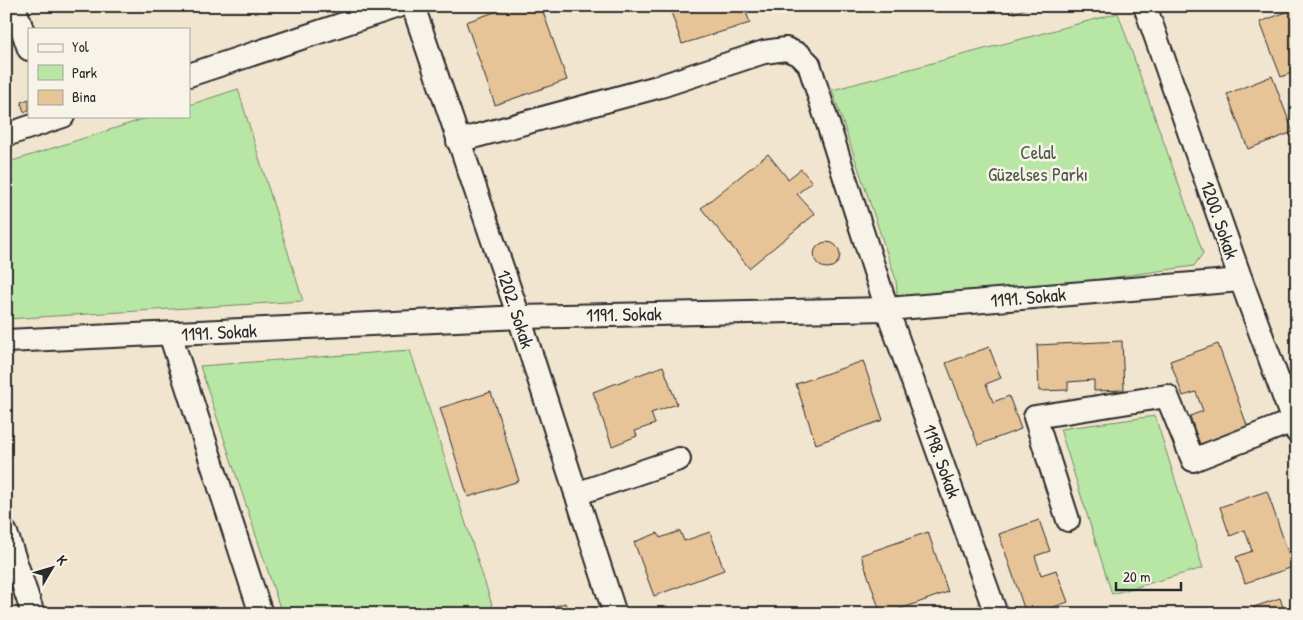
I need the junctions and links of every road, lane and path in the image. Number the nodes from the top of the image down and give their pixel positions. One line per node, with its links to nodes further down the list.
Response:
1 (14, 6): 5 (street)
2 (398, 6): 6 (street)
3 (413, 6): 9 (street, 1202. Sokak)
4 (1145, 6): 10 (street, 1200. Sokak)
5 (28, 47)
6 (190, 75)
7 (52, 118): 8 (street)
8 (6, 135)
9 (458, 140): 11 (street, 1198. Sokak); 12 (street, 1202. Sokak)
10 (1241, 280): 11 (street, 1191. Sokak); 15 (street, 1200. Sokak)
11 (887, 309): 12 (street, 1191. Sokak); 23 (street, 1198. Sokak)
12 (519, 317): 13 (street, 1191. Sokak); 17 (street, 1202. Sokak)
13 (170, 334): 14 (street, 1191. Sokak); 21 (street)
14 (6, 342)
15 (1295, 427): 18 (street)
16 (679, 459): 17 (street)
17 (576, 494): 22 (street, 1202. Sokak)
18 (1068, 520)
19 (6, 533): 20 (street)
20 (33, 614)
21 (261, 614)
22 (615, 614)
23 (996, 614)

